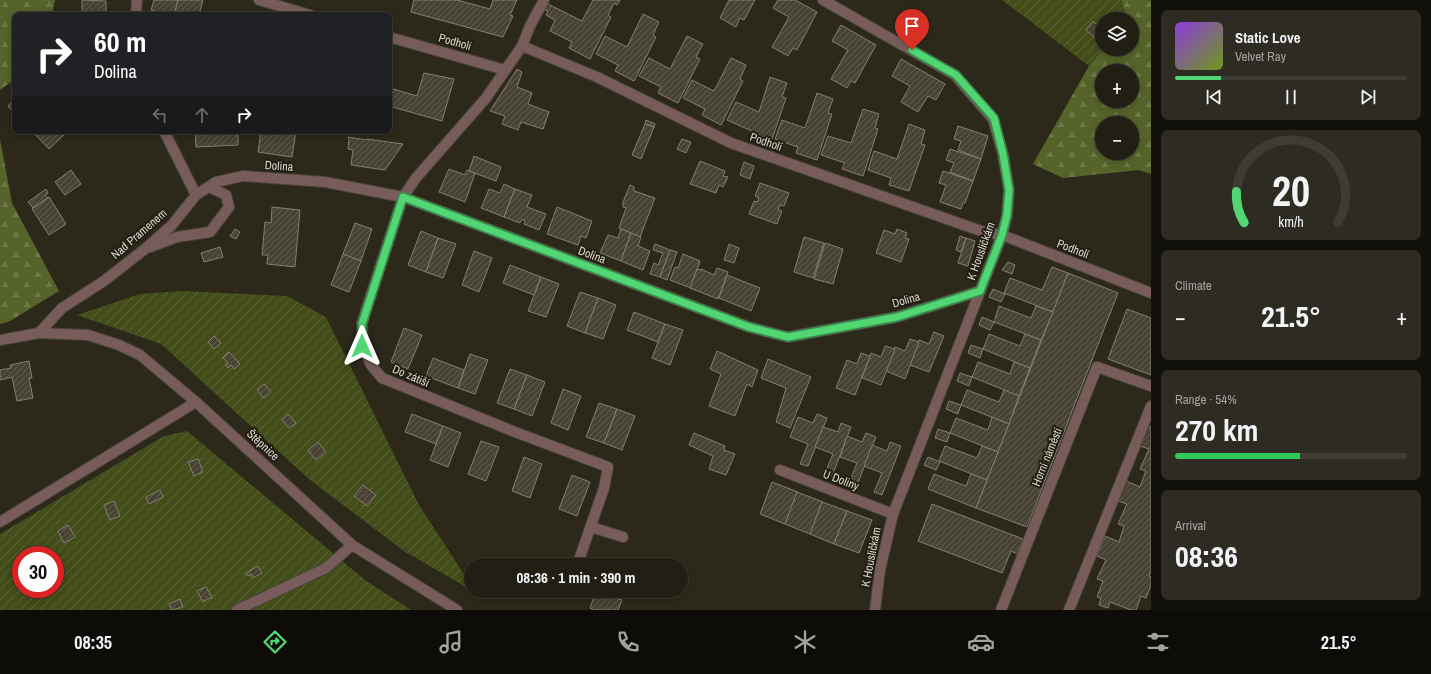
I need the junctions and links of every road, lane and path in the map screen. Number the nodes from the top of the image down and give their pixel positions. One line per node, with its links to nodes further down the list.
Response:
1 (137, 0): 5 (street)
2 (259, 0): 6 (street)
3 (544, 0): 8 (street)
4 (823, 0): 14 (street, K Housličkám)
5 (136, 12)
6 (300, 12)
7 (392, 38): 9 (street, Podholí)
8 (522, 46): 9 (street); 14 (street, Podholí)
9 (505, 70): 13 (street, Do zátiší)
10 (166, 134): 12 (street)
11 (209, 187): 12 (street, Dolina); 13 (street, Dolina); 15 (street)
12 (196, 195): 15 (street, Nad Pramenem)
13 (403, 197): 16 (street, Dolina); 26 (street, Do zátiší)
14 (1002, 235): 16 (street, K Housličkám); 17 (street, Podholí)
15 (145, 249): 18 (street, Nad Pramenem)
16 (980, 291): 24 (street, K Housličkám)
17 (1151, 293)
18 (39, 333): 19 (street, Štěpnice); 21 (street, Štěpnice)
19 (0, 340)
20 (1151, 386): 33 (street, Horní náměstí)
21 (196, 402): 25 (street); 28 (street, Štěpnice)
22 (1151, 406): 34 (street)
23 (780, 470): 24 (street, U Doliny)
24 (893, 514): 32 (street, K Housličkám)
25 (0, 522)
26 (591, 527): 27 (street); 29 (street, Do zátiší)
27 (623, 537)
28 (352, 545): 30 (street); 31 (street, Štěpnice)
29 (580, 557)
30 (237, 610)
31 (457, 610)
32 (875, 610)
33 (1000, 610)
34 (1069, 610)

